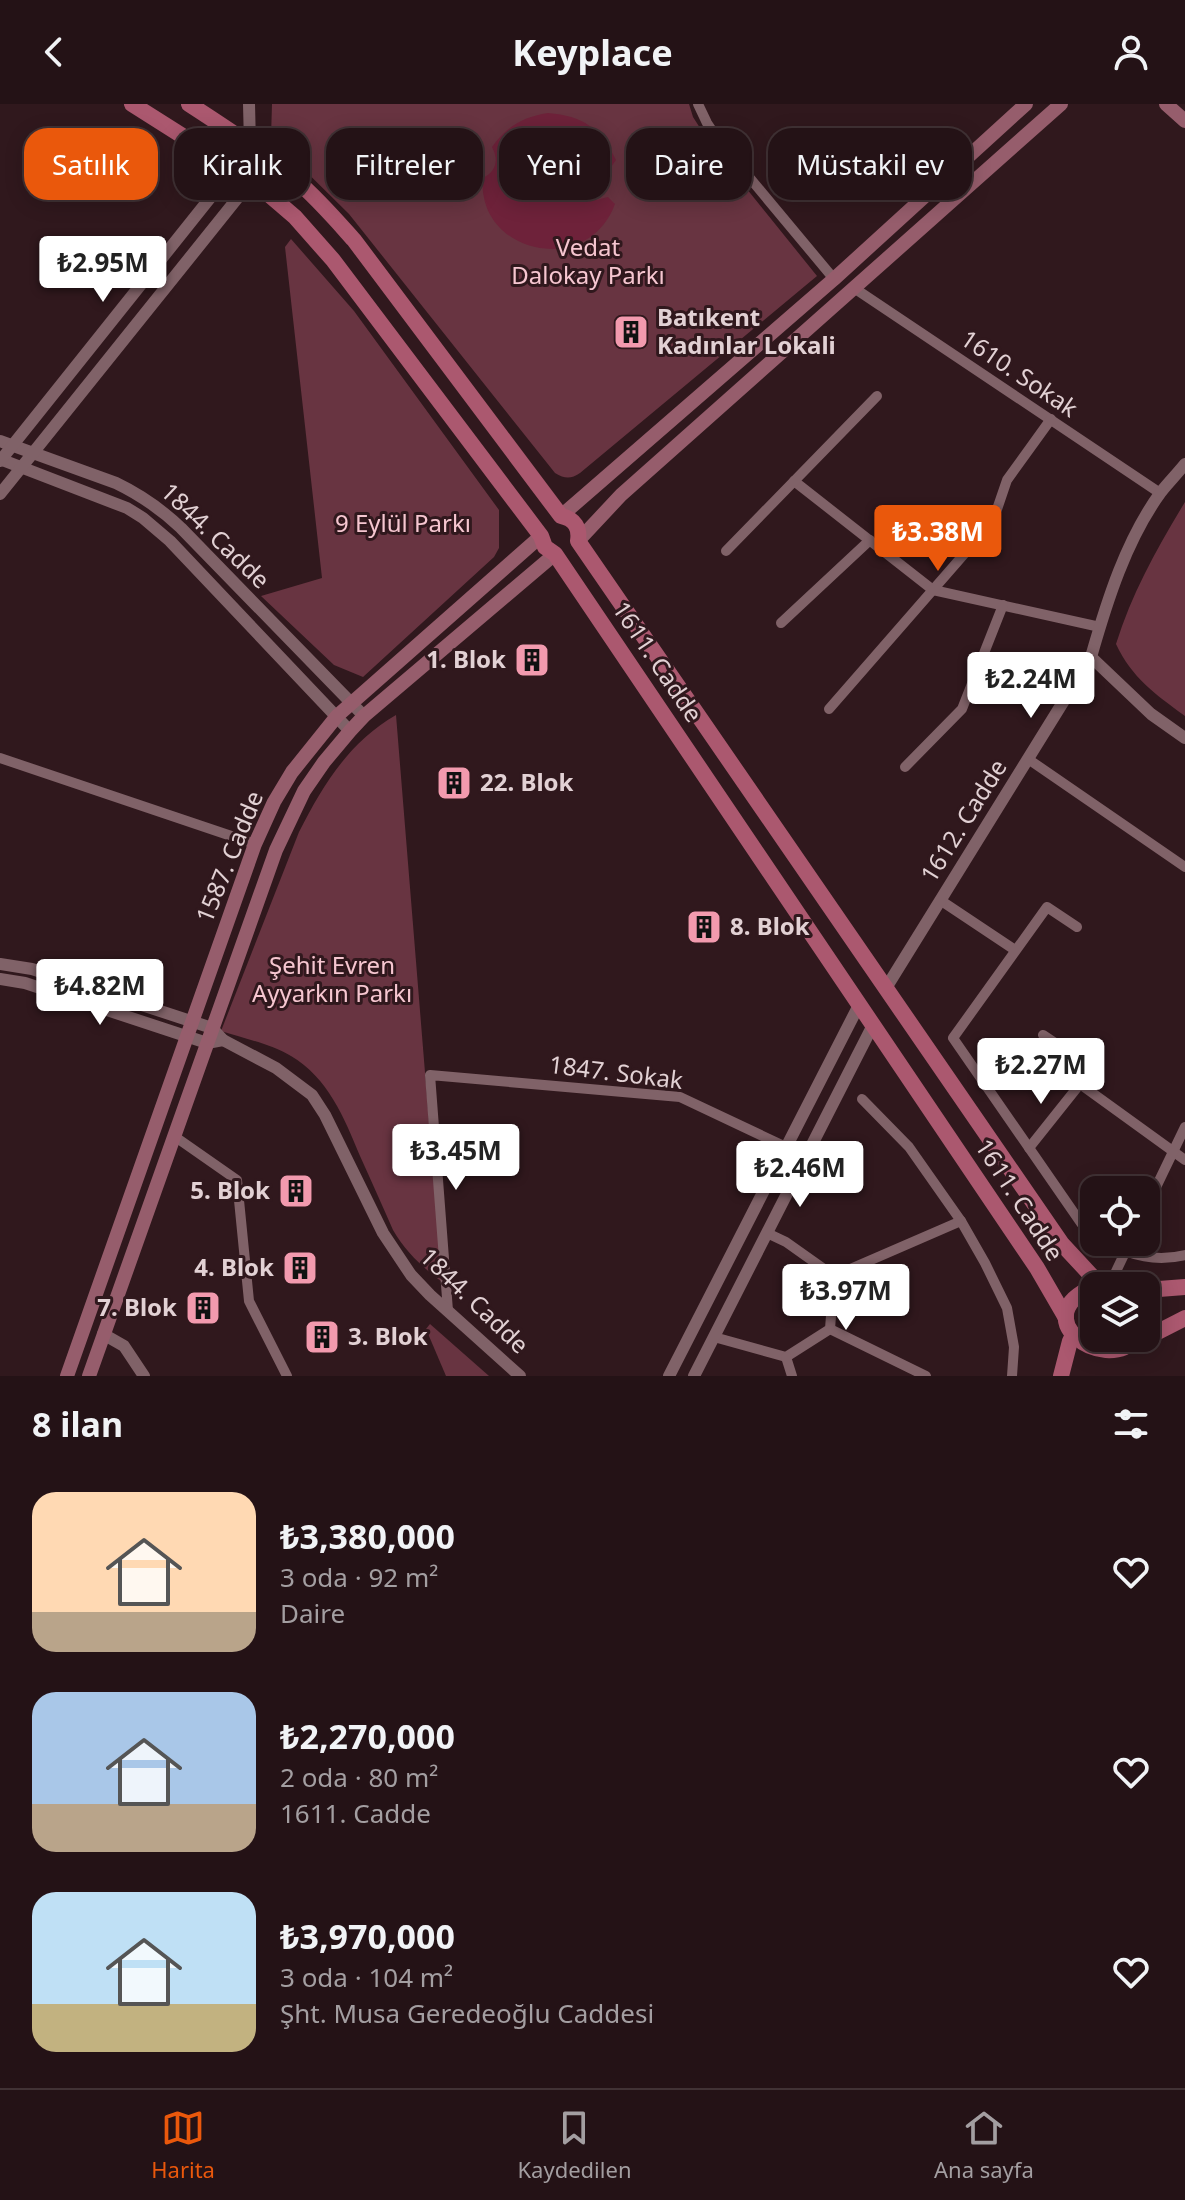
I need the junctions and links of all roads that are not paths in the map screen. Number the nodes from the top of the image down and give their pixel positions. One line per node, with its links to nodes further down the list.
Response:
1 (132, 104): 11 (main road, 1611. Cadde)
2 (189, 104): 9 (main road, 1611. Cadde)
3 (249, 104): 10 (street)
4 (698, 104): 16 (street)
5 (1026, 104): 16 (main road)
6 (1061, 104): 17 (main road)
7 (1166, 104): 8 (main road)
8 (1185, 121)
9 (226, 128)
10 (250, 128)
11 (174, 130)
12 (310, 194): 29 (main road, 1611. Cadde)
13 (208, 200): 21 (street)
14 (236, 200): 22 (street)
15 (275, 200): 30 (main road, 1611. Cadde)
16 (834, 279): 29 (main road)
17 (854, 288): 19 (street, 1610. Sokak); 32 (main road)
18 (877, 396): 26 (street)
19 (1051, 419): 27 (street, 1610. Sokak); 35 (street)
20 (0, 441): 21 (street, 1844. Cadde)
21 (13, 445): 22 (street, 1844. Cadde); 23 (street)
22 (34, 453): 25 (street); 40 (street, 1844. Cadde)
23 (0, 460): 25 (street, 1844. Cadde)
24 (1185, 464): 27 (street, 1612. Cadde)
25 (22, 468): 28 (street); 42 (street, 1844. Cadde)
26 (794, 481): 31 (street); 33 (street)
27 (1160, 493): 38 (street, 1612. Cadde)
28 (0, 494)
29 (561, 516): 30 (main road); 32 (main road, 1611. Cadde)
30 (541, 536): 34 (main road, 1611. Cadde); 40 (main road, 1587. Cadde)
31 (870, 540): 35 (street); 37 (street)
32 (578, 541): 34 (main road); 56 (main road, 1611. Cadde)
33 (726, 551)
34 (555, 554): 43 (main road, 1587. Cadde); 57 (main road, 1611. Cadde)
35 (933, 590): 36 (street); 41 (street)
36 (1003, 605): 38 (street); 48 (street)
37 (781, 623)
38 (1100, 627): 39 (street, 1612. Cadde)
39 (1091, 657): 45 (street); 47 (street, 1612. Cadde)
40 (351, 703): 42 (main road, 1587. Cadde); 43 (street, 1844. Cadde)
41 (829, 709)
42 (337, 716): 44 (street, 1844. Cadde); 49 (main road, 1587. Cadde)
43 (364, 716): 44 (main road, 1587. Cadde)
44 (350, 731): 60 (main road, 1587. Cadde)
45 (1185, 738)
46 (0, 758): 49 (street)
47 (1028, 759): 50 (street); 51 (street, 1612. Cadde)
48 (905, 767)
49 (255, 844): 59 (main road, 1587. Cadde)
50 (1185, 867)
51 (940, 900): 53 (street); 56 (street, 1612. Cadde)
52 (1077, 927): 53 (street)
53 (1015, 950): 67 (street)
54 (0, 964): 59 (street, 1844. Cadde)
55 (0, 979): 59 (street, 1844. Cadde)
56 (886, 988): 76 (main road, 1611. Cadde)
57 (859, 1005): 58 (main road, 1611. Cadde); 66 (street)
58 (873, 1025): 73 (street); 82 (main road, 1611. Cadde)
59 (189, 1029): 60 (street, 1844. Cadde); 84 (main road, 1587. Cadde)
60 (210, 1035): 65 (main road, 1587. Cadde); 81 (street, 1844. Cadde)
61 (1043, 1035): 62 (street)
62 (1080, 1084): 67 (street); 68 (street)
63 (862, 1099): 71 (street)
64 (1185, 1127): 68 (street)
65 (174, 1136): 87 (main road, 1587. Cadde); 97 (street)
66 (786, 1147): 81 (street, 1847. Sokak); 99 (street)
67 (1029, 1148): 72 (street)
68 (1173, 1152): 69 (street); 70 (street)
69 (1185, 1160)
70 (1160, 1179)
71 (961, 1221): 77 (street); 103 (street)
72 (1080, 1222)
73 (767, 1233): 77 (street); 88 (street)
74 (1185, 1255): 75 (street)
75 (1145, 1256)
76 (1088, 1272)
77 (834, 1276): 85 (street)
78 (1185, 1287): 79 (main road)
79 (1160, 1289)
80 (1080, 1295): 82 (main road)
81 (448, 1311): 98 (street, 1844. Cadde)
82 (1066, 1318): 89 (main road)
83 (1185, 1318): 86 (main road)
84 (84, 1327): 87 (main road); 94 (main road, 1587. Cadde)
85 (830, 1329): 93 (street); 102 (street)
86 (1160, 1330)
87 (103, 1334): 95 (main road, 1587. Cadde); 96 (street)
88 (714, 1337): 93 (street); 100 (street)
89 (1070, 1341): 90 (main road); 104 (main road)
90 (1080, 1352)
91 (1081, 1352): 92 (main road)
92 (1125, 1352)
93 (786, 1357): 101 (street)
94 (67, 1376)
95 (89, 1376)
96 (144, 1376)
97 (287, 1376)
98 (520, 1376)
99 (669, 1376)
100 (694, 1376)
101 (792, 1376)
102 (926, 1376)
103 (1012, 1376)
104 (1061, 1376)

